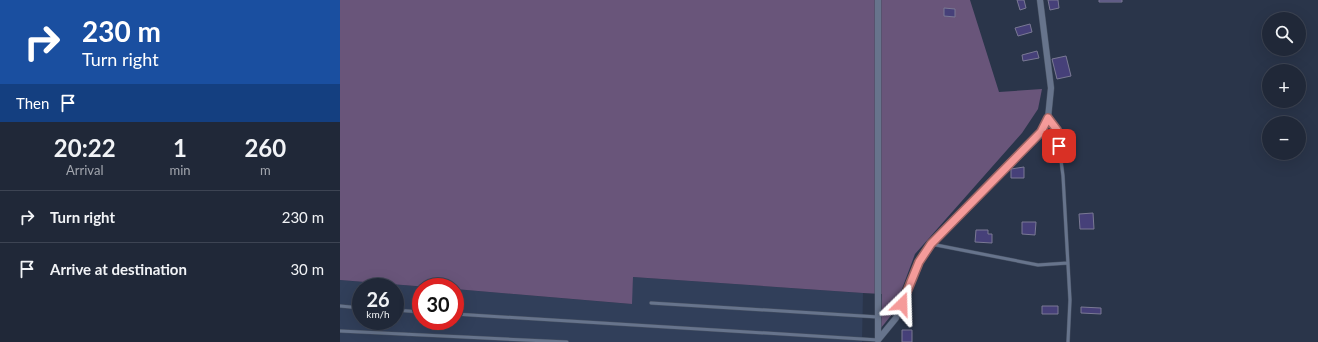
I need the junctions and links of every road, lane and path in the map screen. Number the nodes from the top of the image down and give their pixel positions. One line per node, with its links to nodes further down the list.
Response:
1 (878, 0): 10 (street)
2 (1040, 0): 3 (street)
3 (1048, 118): 4 (street); 5 (lane)
4 (931, 244): 5 (lane); 13 (street)
5 (1068, 263): 16 (lane)
6 (651, 302): 10 (lane)
7 (340, 306): 8 (lane)
8 (352, 307)
9 (464, 315): 12 (lane)
10 (878, 317): 13 (street)
11 (340, 331): 14 (lane)
12 (812, 337): 13 (lane); 15 (lane)
13 (878, 341)
14 (567, 342)
15 (809, 342)
16 (1068, 342)

